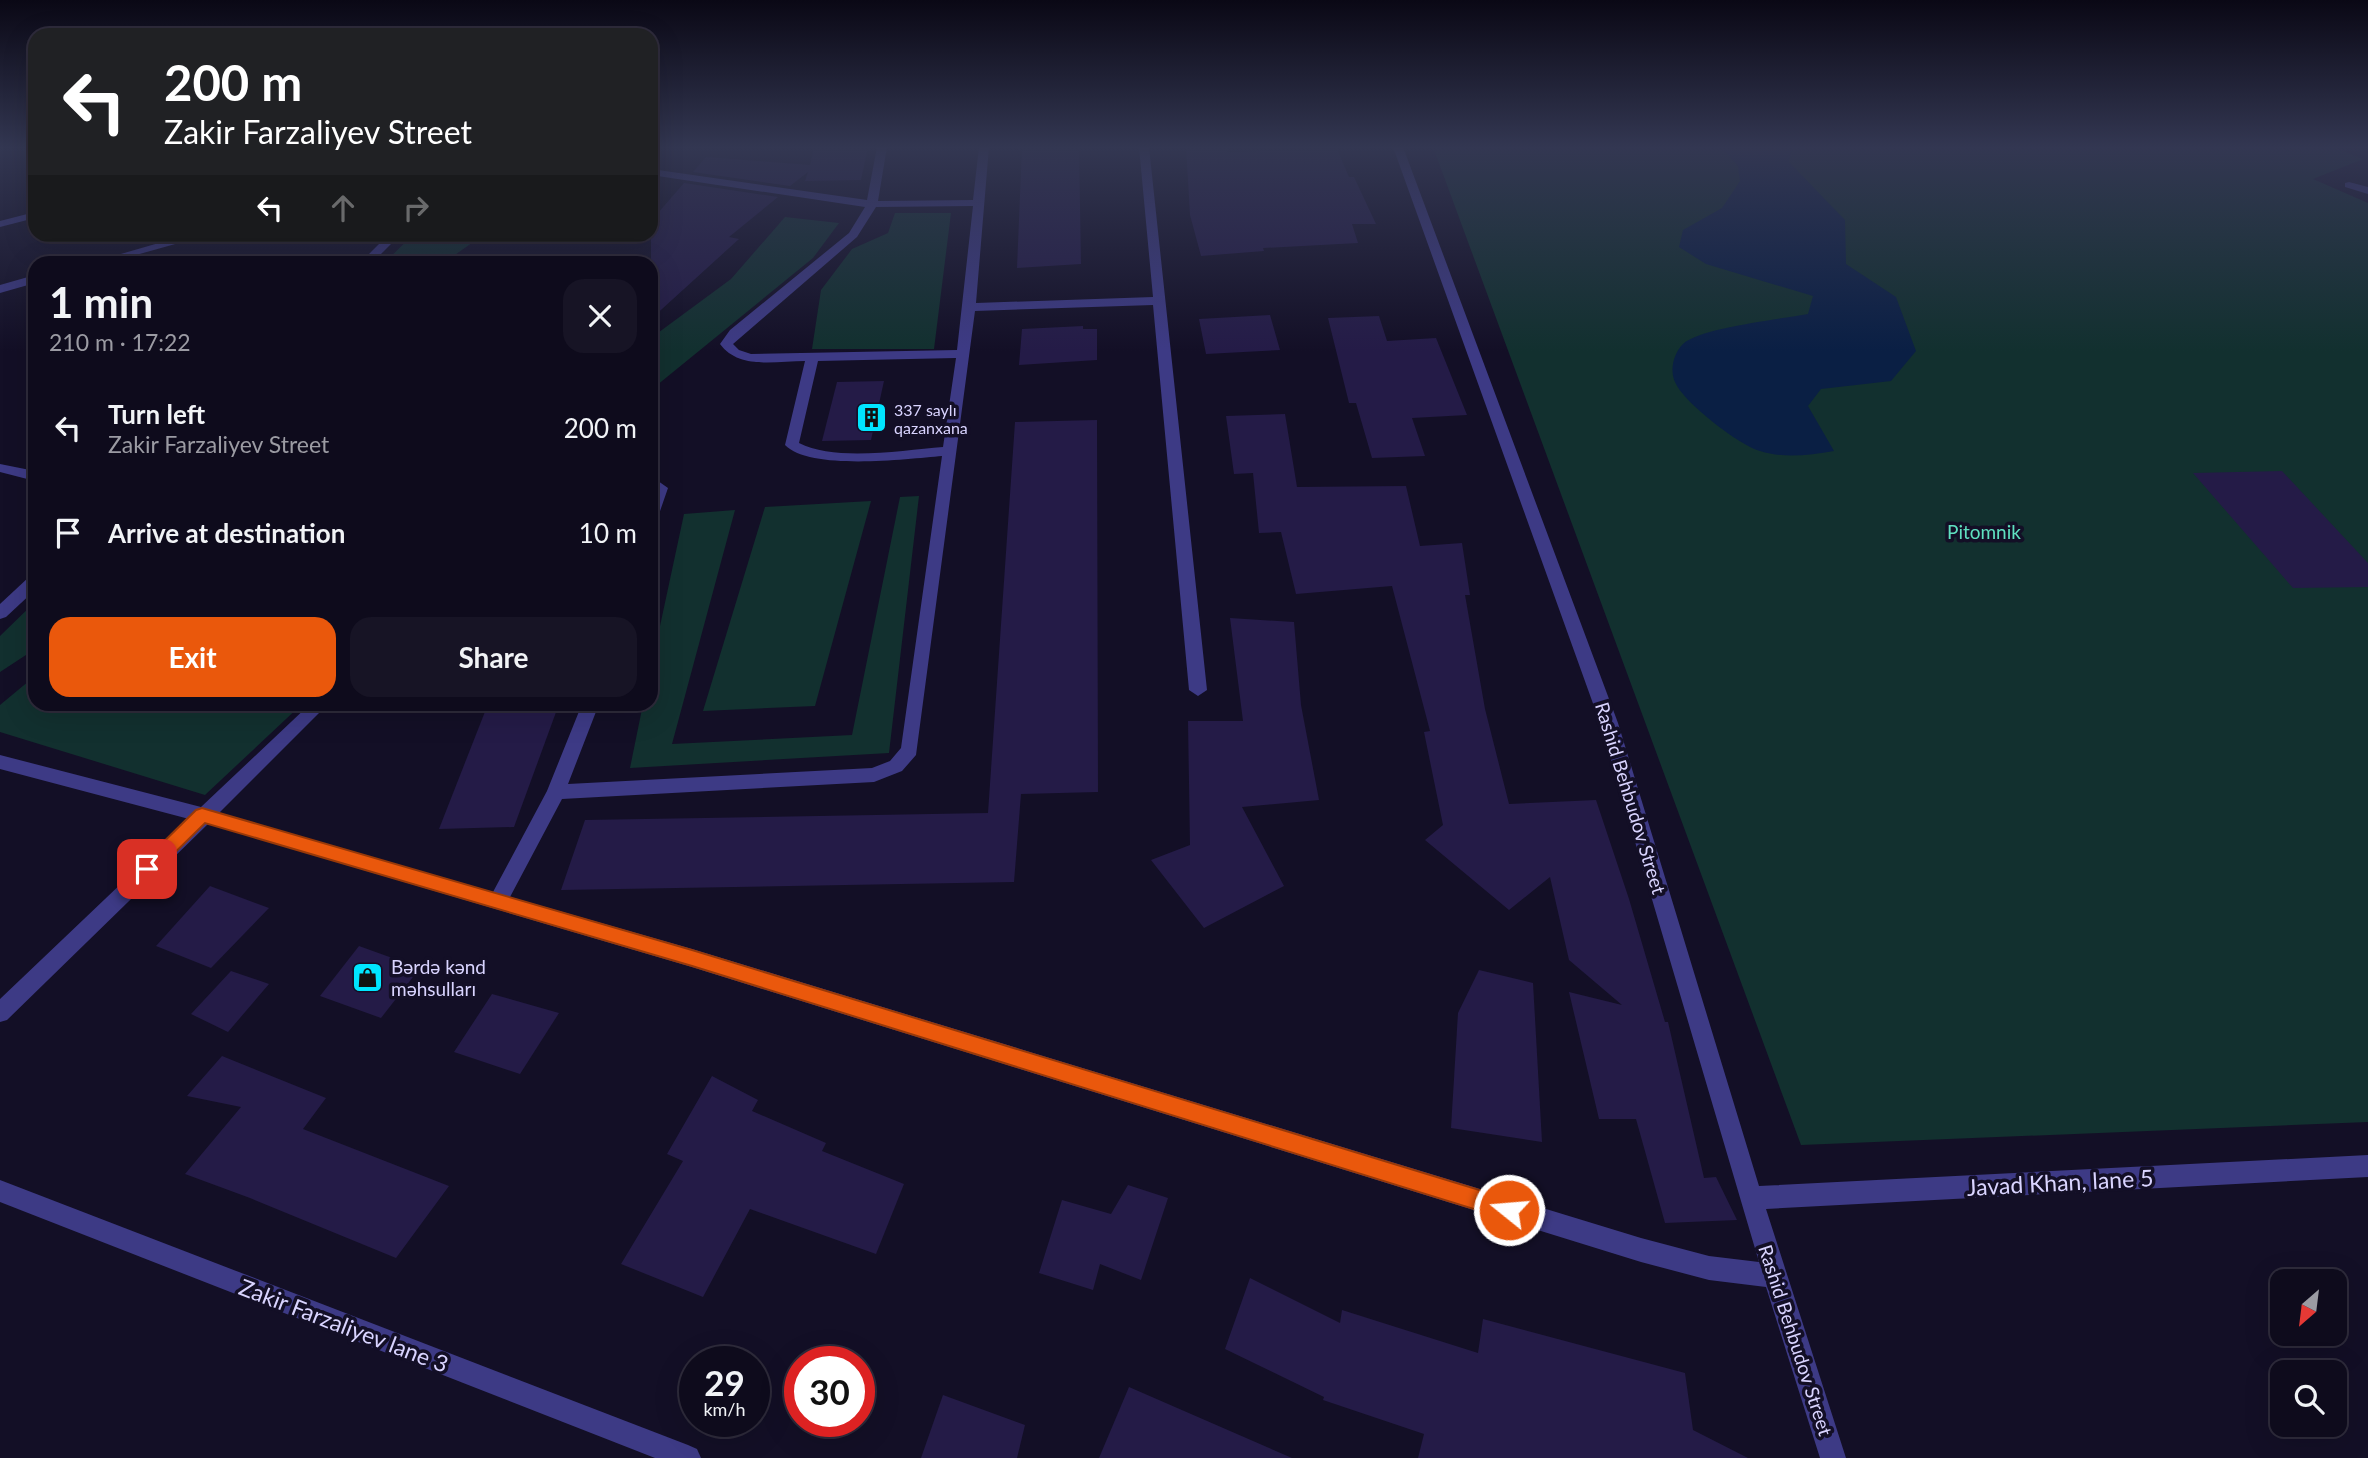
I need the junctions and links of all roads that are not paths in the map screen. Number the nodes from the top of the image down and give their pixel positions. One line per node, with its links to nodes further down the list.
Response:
1 (865, 215): 16 (street)
2 (977, 215): 14 (street)
3 (1151, 215): 13 (street)
4 (1423, 215): 32 (street, Rashid Behbudov Street)
5 (28, 217): 6 (street)
6 (0, 224)
7 (175, 242): 9 (street)
8 (388, 242): 10 (street)
9 (122, 256)
10 (373, 256)
11 (28, 282): 12 (street)
12 (0, 289)
13 (1160, 301): 14 (street); 22 (street)
14 (969, 307): 15 (street)
15 (963, 354): 16 (street); 17 (street)
16 (813, 356): 17 (street)
17 (951, 451): 26 (street)
18 (0, 468): 19 (street)
19 (28, 474)
20 (28, 587): 21 (street)
21 (0, 613)
22 (1198, 690)
23 (313, 711): 27 (street)
24 (588, 711): 26 (street)
25 (0, 762): 27 (street)
26 (556, 792): 28 (street)
27 (202, 815): 28 (street); 29 (street)
28 (497, 903): 33 (street)
29 (0, 1013)
30 (2368, 1167): 32 (street, Javad Khan, lane 5)
31 (0, 1191): 34 (street, Zakir Farzaliyev lane 3)
32 (1751, 1198): 33 (street, Rashid Behbudov Street)
33 (1775, 1276): 35 (street, Rashid Behbudov Street)
34 (688, 1458)
35 (1833, 1458)

